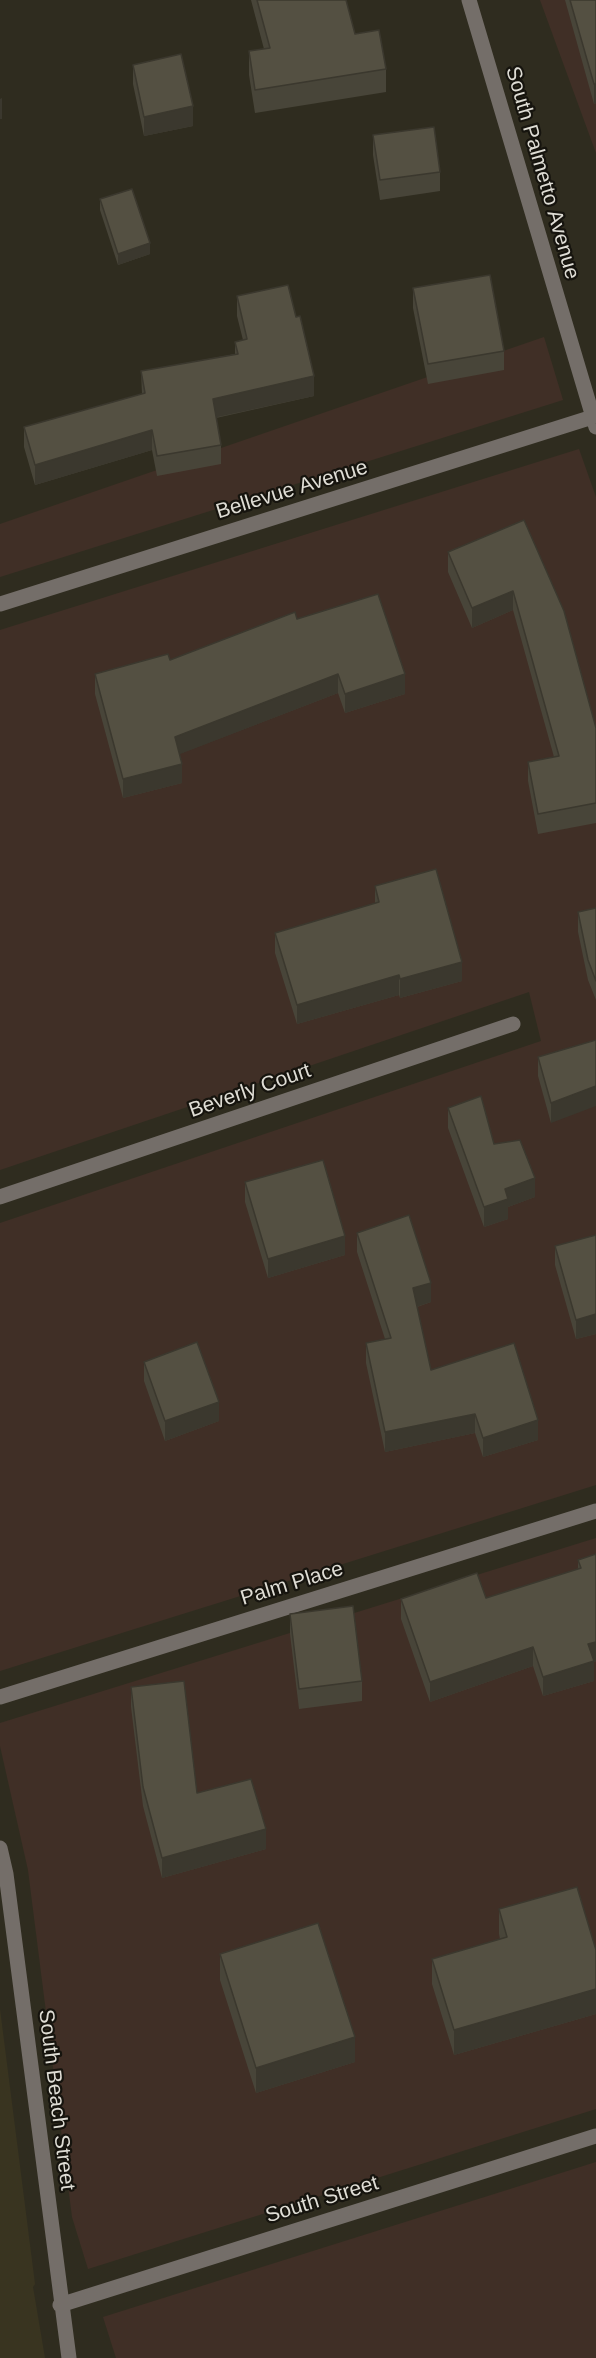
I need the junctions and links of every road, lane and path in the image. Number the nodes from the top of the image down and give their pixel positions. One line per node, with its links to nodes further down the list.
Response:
1 (469, 0): 2 (street, South Palmetto Avenue)
2 (595, 420): 3 (street, Bellevue Avenue)
3 (0, 604)
4 (513, 1024): 5 (street, Beverly Court)
5 (0, 1197)
6 (596, 1511): 7 (street, Palm Place)
7 (0, 1697)
8 (0, 1848): 10 (street, South Beach Street)
9 (596, 2136): 10 (street, South Street)
10 (60, 2305): 11 (street, South Beach Street)
11 (69, 2358)

